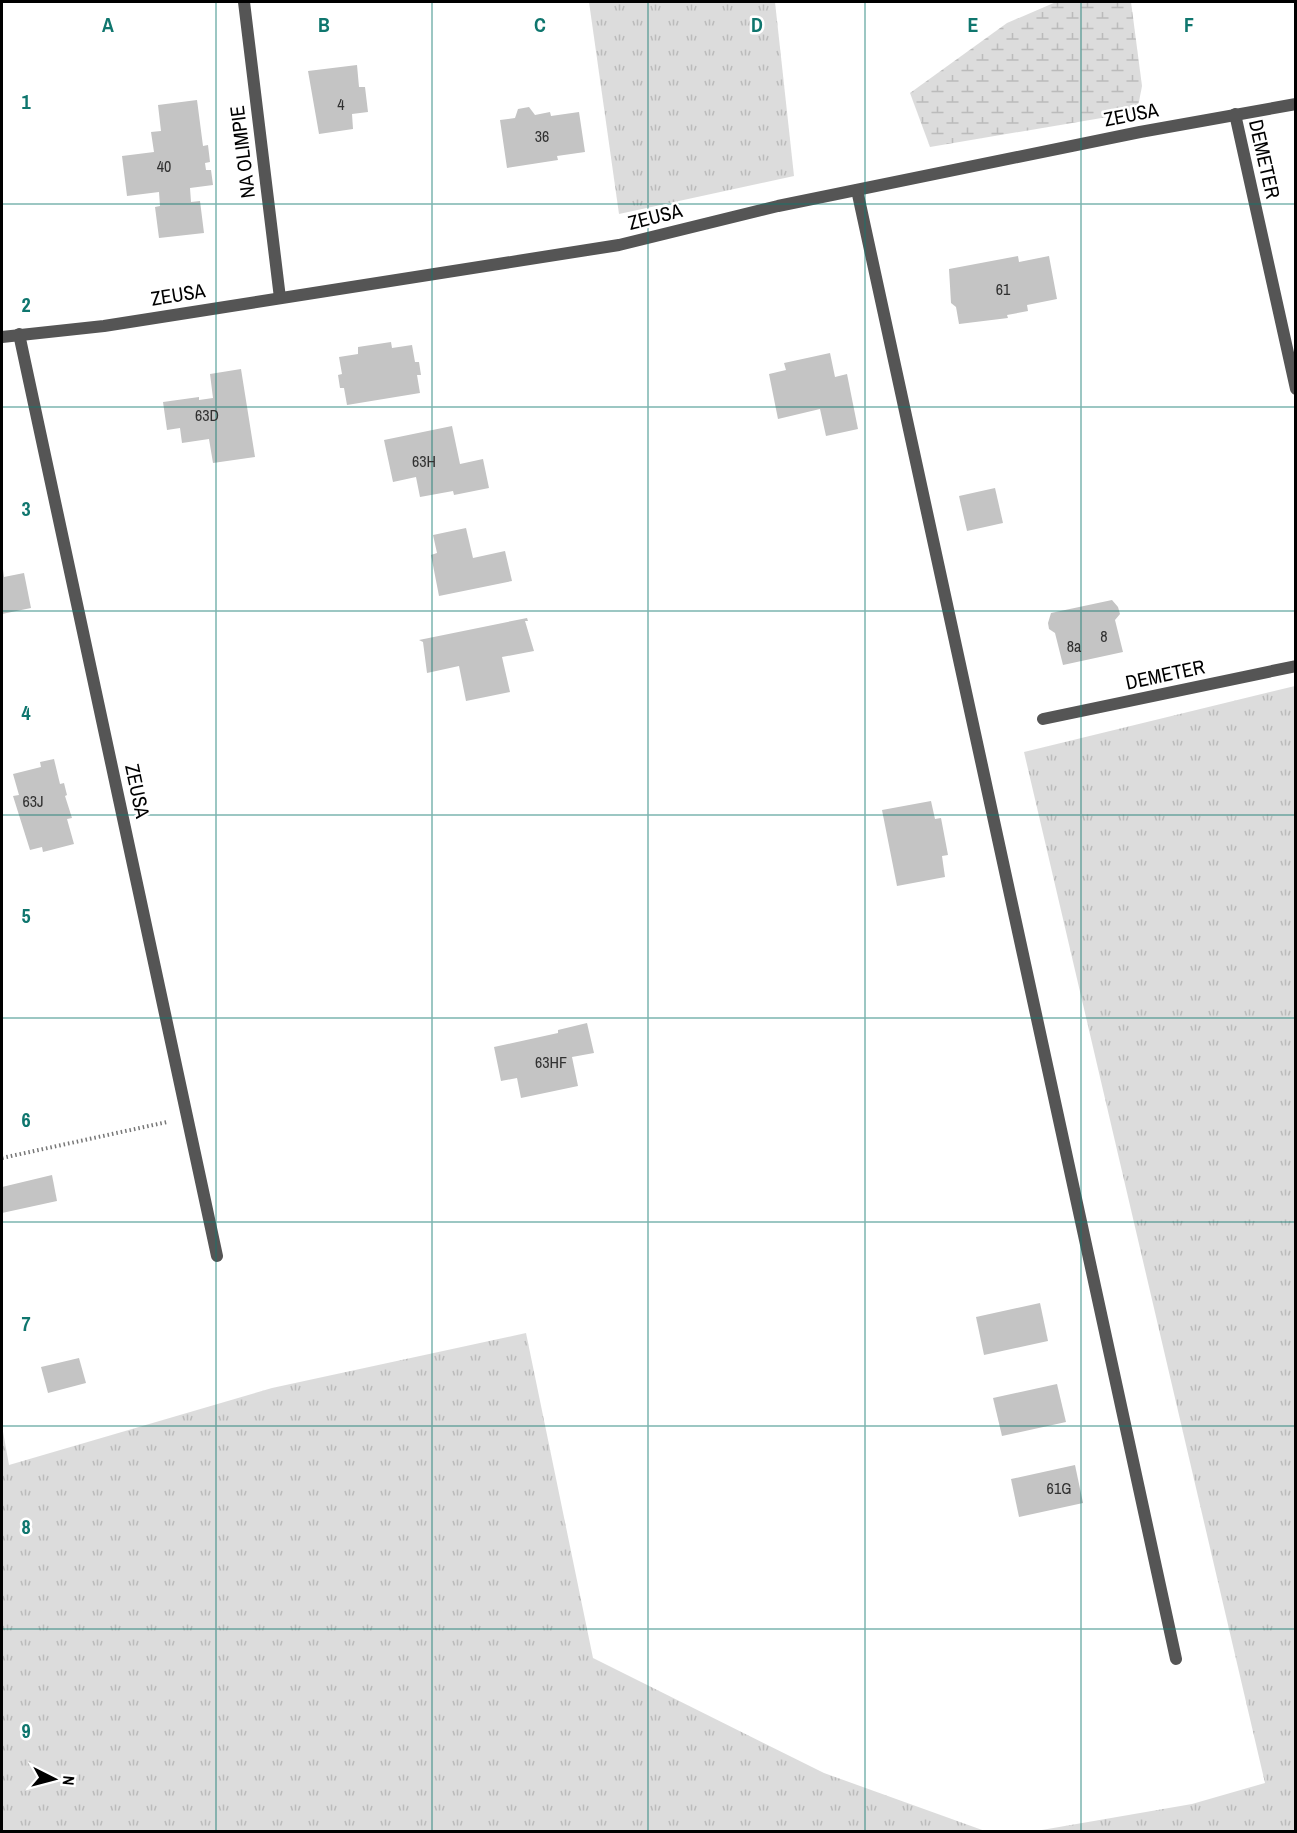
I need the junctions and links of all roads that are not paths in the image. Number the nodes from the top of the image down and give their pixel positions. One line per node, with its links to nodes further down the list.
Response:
1 (244, 2): 5 (street, NA OLIMPIE)
2 (1296, 104): 3 (street, ZEUSA)
3 (1235, 114): 4 (street, ZEUSA); 8 (street, DEMETER)
4 (857, 190): 5 (street, ZEUSA); 12 (street)
5 (280, 298): 6 (street, ZEUSA)
6 (19, 334): 7 (street, ZEUSA); 11 (street, ZEUSA)
7 (2, 337)
8 (1296, 388)
9 (1296, 666): 10 (street, DEMETER)
10 (1043, 719)
11 (217, 1256)
12 (1176, 1659)

